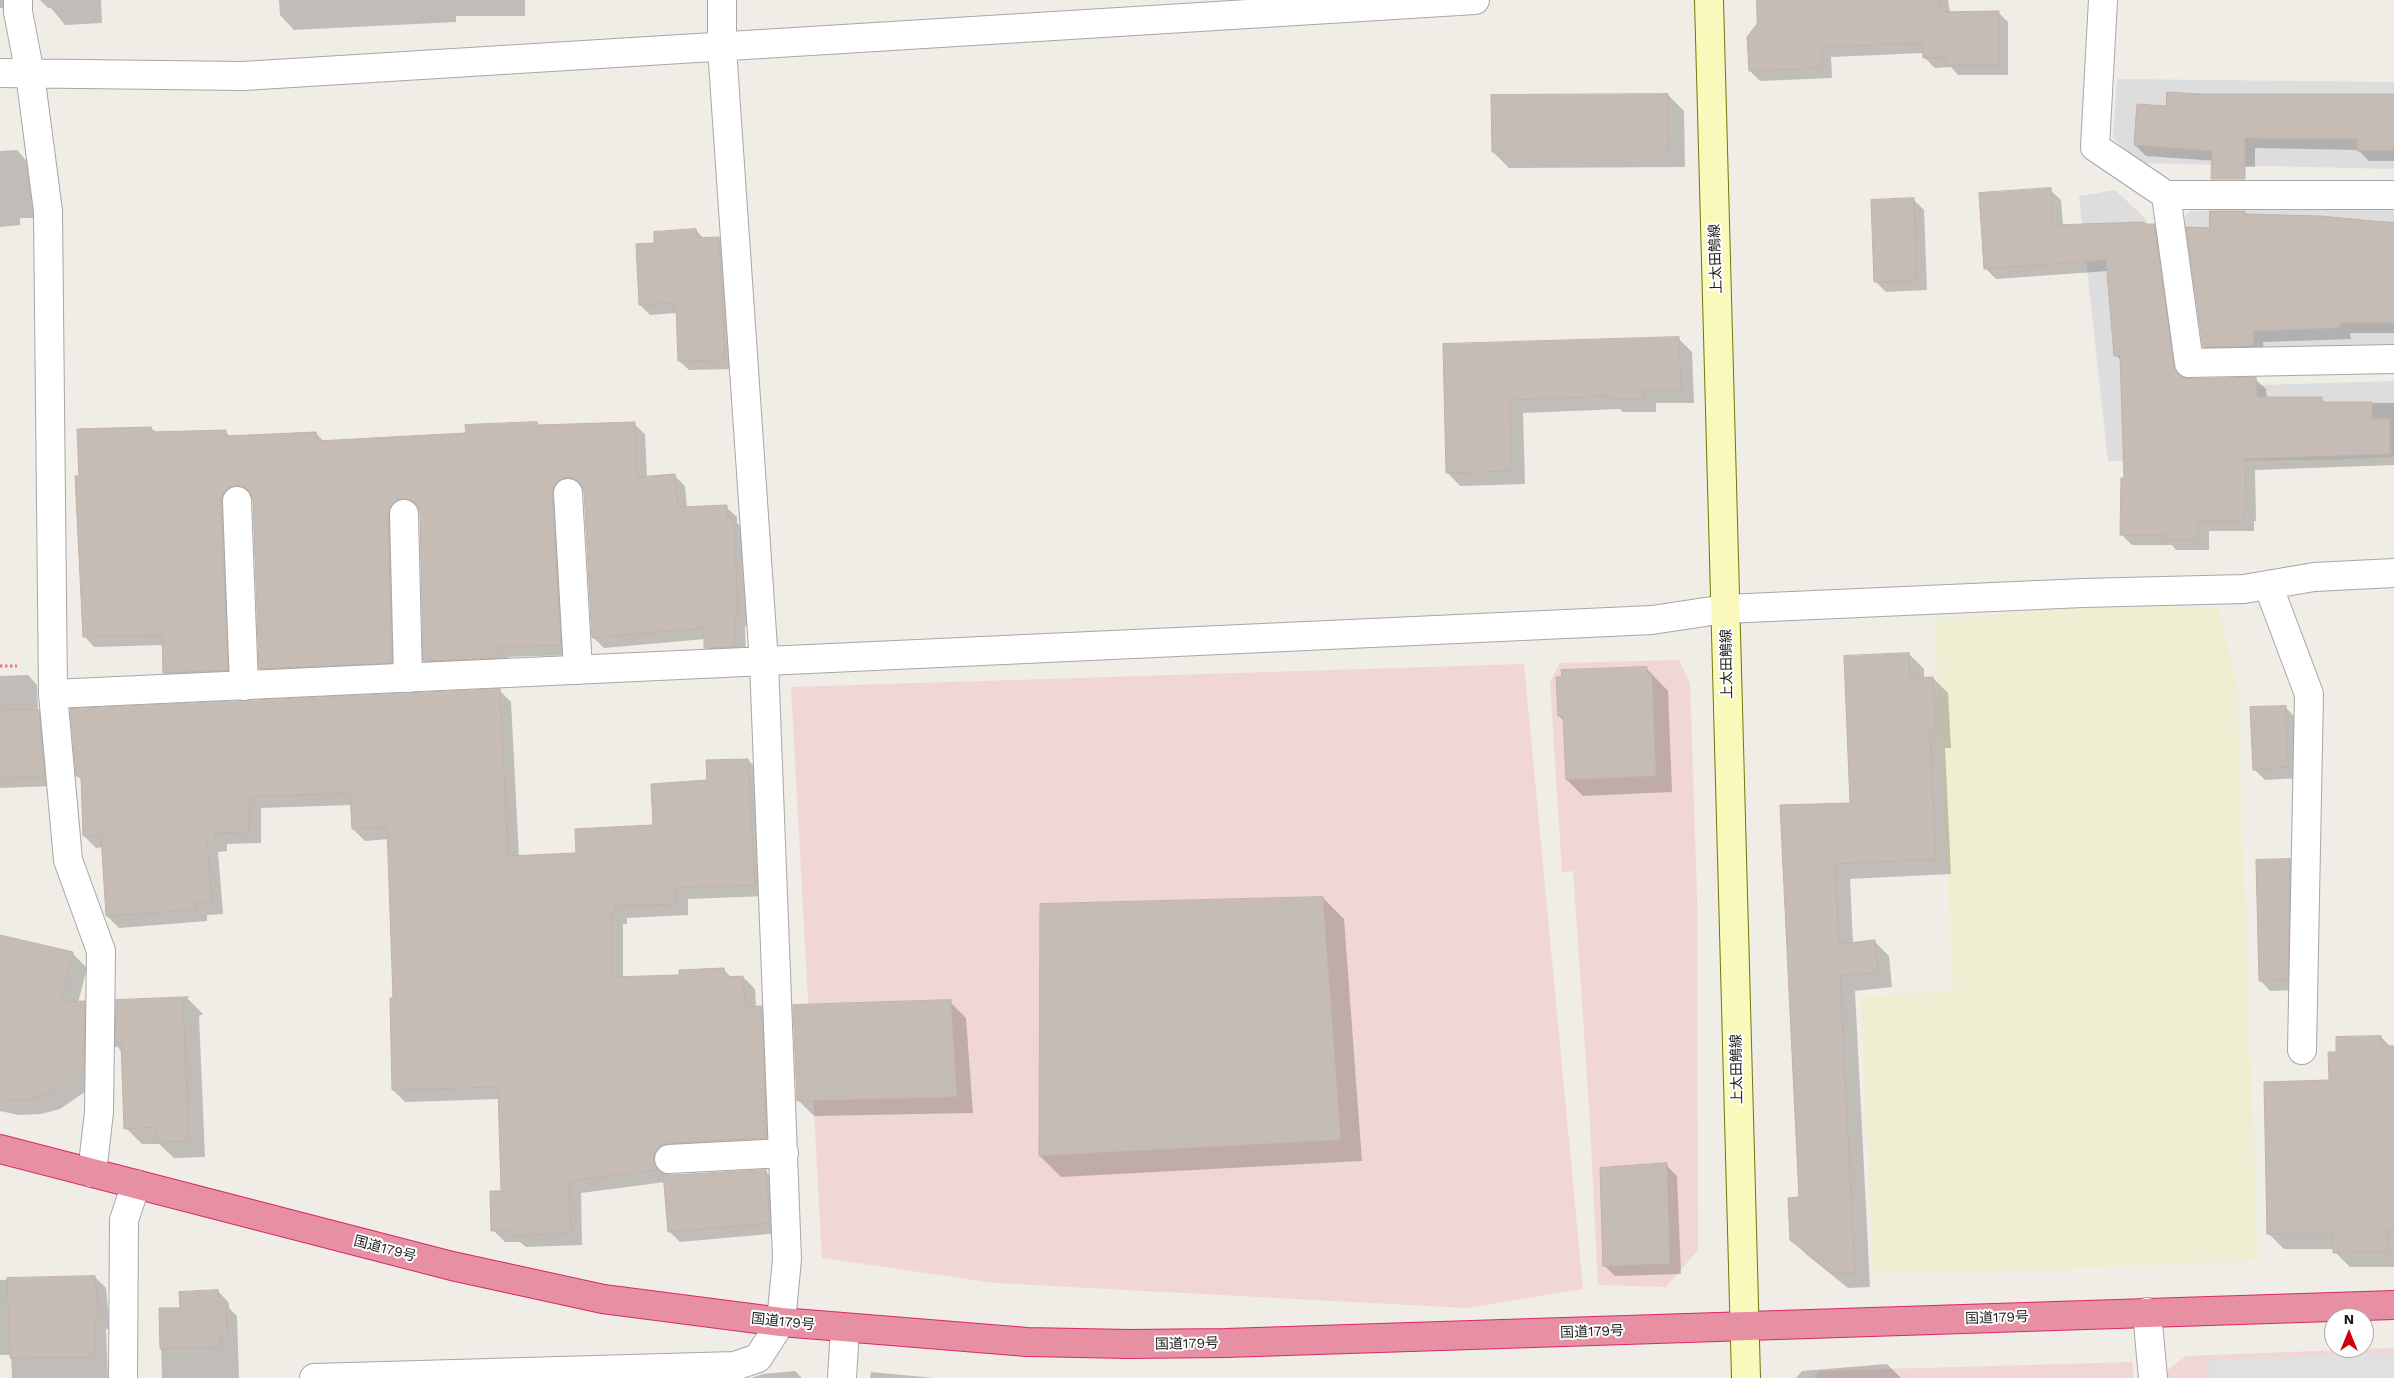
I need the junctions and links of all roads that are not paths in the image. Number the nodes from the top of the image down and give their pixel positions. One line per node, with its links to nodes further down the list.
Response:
1 (18, 0): 8 (street)
2 (722, 0): 6 (street)
3 (1475, 0): 6 (street)
4 (1709, 0): 17 (main road, 上太田鵤線)
5 (2103, 0): 9 (street)
6 (722, 48): 8 (street); 18 (street)
7 (0, 73): 8 (street)
8 (30, 74): 22 (street)
9 (2166, 195): 10 (street); 11 (street)
10 (2394, 195)
11 (2394, 359)
12 (568, 493): 19 (street)
13 (237, 501): 21 (street)
14 (404, 514): 20 (street)
15 (2394, 573): 16 (street)
16 (2268, 585): 17 (street); 23 (street)
17 (1725, 609): 18 (street); 33 (main road, 上太田鵤線)
18 (764, 662): 19 (street); 25 (street)
19 (578, 670): 20 (street)
20 (408, 678): 21 (street)
21 (244, 686): 22 (street)
22 (53, 694): 27 (street)
23 (2302, 1050)
24 (0, 1149): 27 (highway, 国道179号)
25 (784, 1153): 26 (street); 31 (street)
26 (669, 1159)
27 (92, 1173): 28 (highway, 国道179号)
28 (136, 1184): 31 (highway, 国道179号); 34 (street)
29 (2394, 1305): 30 (highway, 国道179号)
30 (2147, 1312): 33 (highway, 国道179号); 38 (street)
31 (781, 1322): 32 (highway, 国道179号); 35 (street)
32 (845, 1328): 33 (highway, 国道179号); 36 (street)
33 (1744, 1328): 37 (main road, 上太田鵤線)
34 (123, 1378)
35 (314, 1378)
36 (842, 1378)
37 (1746, 1378)
38 (2153, 1378)

